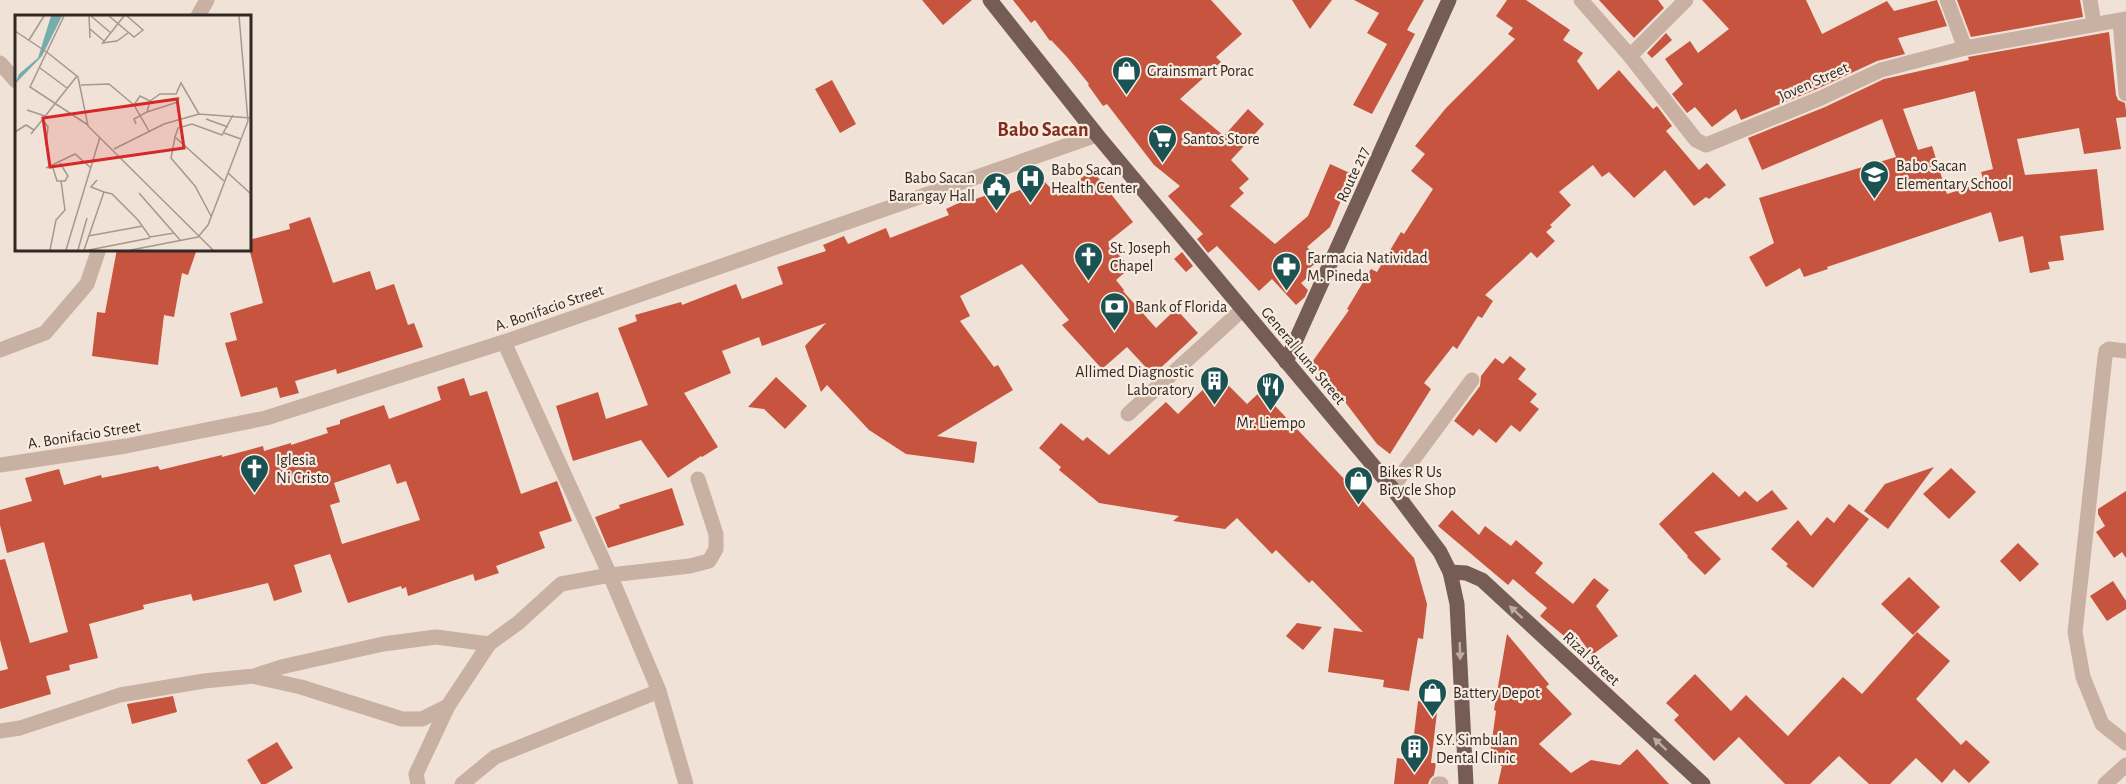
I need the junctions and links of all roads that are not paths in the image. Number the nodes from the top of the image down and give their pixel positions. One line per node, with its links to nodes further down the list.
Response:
1 (207, 0): 8 (street)
2 (990, 0): 16 (main road, General Luna Street)
3 (1449, 0): 22 (main road, Route 217)
4 (1581, 0): 12 (street, Joven Street)
5 (1686, 0): 12 (street)
6 (1947, 0): 11 (street)
7 (2090, 0): 10 (street)
8 (199, 15)
9 (2123, 20): 10 (street, Joven Street); 15 (street)
10 (2094, 24): 11 (street, Joven Street)
11 (1965, 48): 12 (street, Joven Street)
12 (1630, 56)
13 (0, 63): 14 (street)
14 (15, 80)
15 (2126, 94)
16 (1097, 135): 18 (main road, General Luna Street); 19 (street, A. Bonifacio Street)
17 (99, 250): 20 (street)
18 (1243, 309): 22 (main road, General Luna Street); 24 (street)
19 (504, 342): 25 (street, A. Bonifacio Street); 29 (street)
20 (0, 350)
21 (2126, 351): 35 (street)
22 (1286, 362): 27 (main road, General Luna Street)
23 (1472, 380): 27 (street)
24 (1128, 414)
25 (0, 465)
26 (698, 479): 29 (street)
27 (1392, 488): 28 (main road, General Luna Street)
28 (1450, 572): 40 (main road, General Luna Street, one-way to 40); 41 (main road, Rizal Street, one-way to 28)
29 (610, 575): 30 (street); 32 (street)
30 (489, 644): 31 (street); 33 (street)
31 (254, 676): 33 (street); 34 (street)
32 (659, 691): 38 (street); 39 (street)
33 (448, 706): 37 (street)
34 (0, 731)
35 (2126, 743)
36 (2126, 765): 42 (street)
37 (418, 784)
38 (462, 784)
39 (687, 784)
40 (1466, 784)
41 (1703, 784)
42 (2105, 784)

